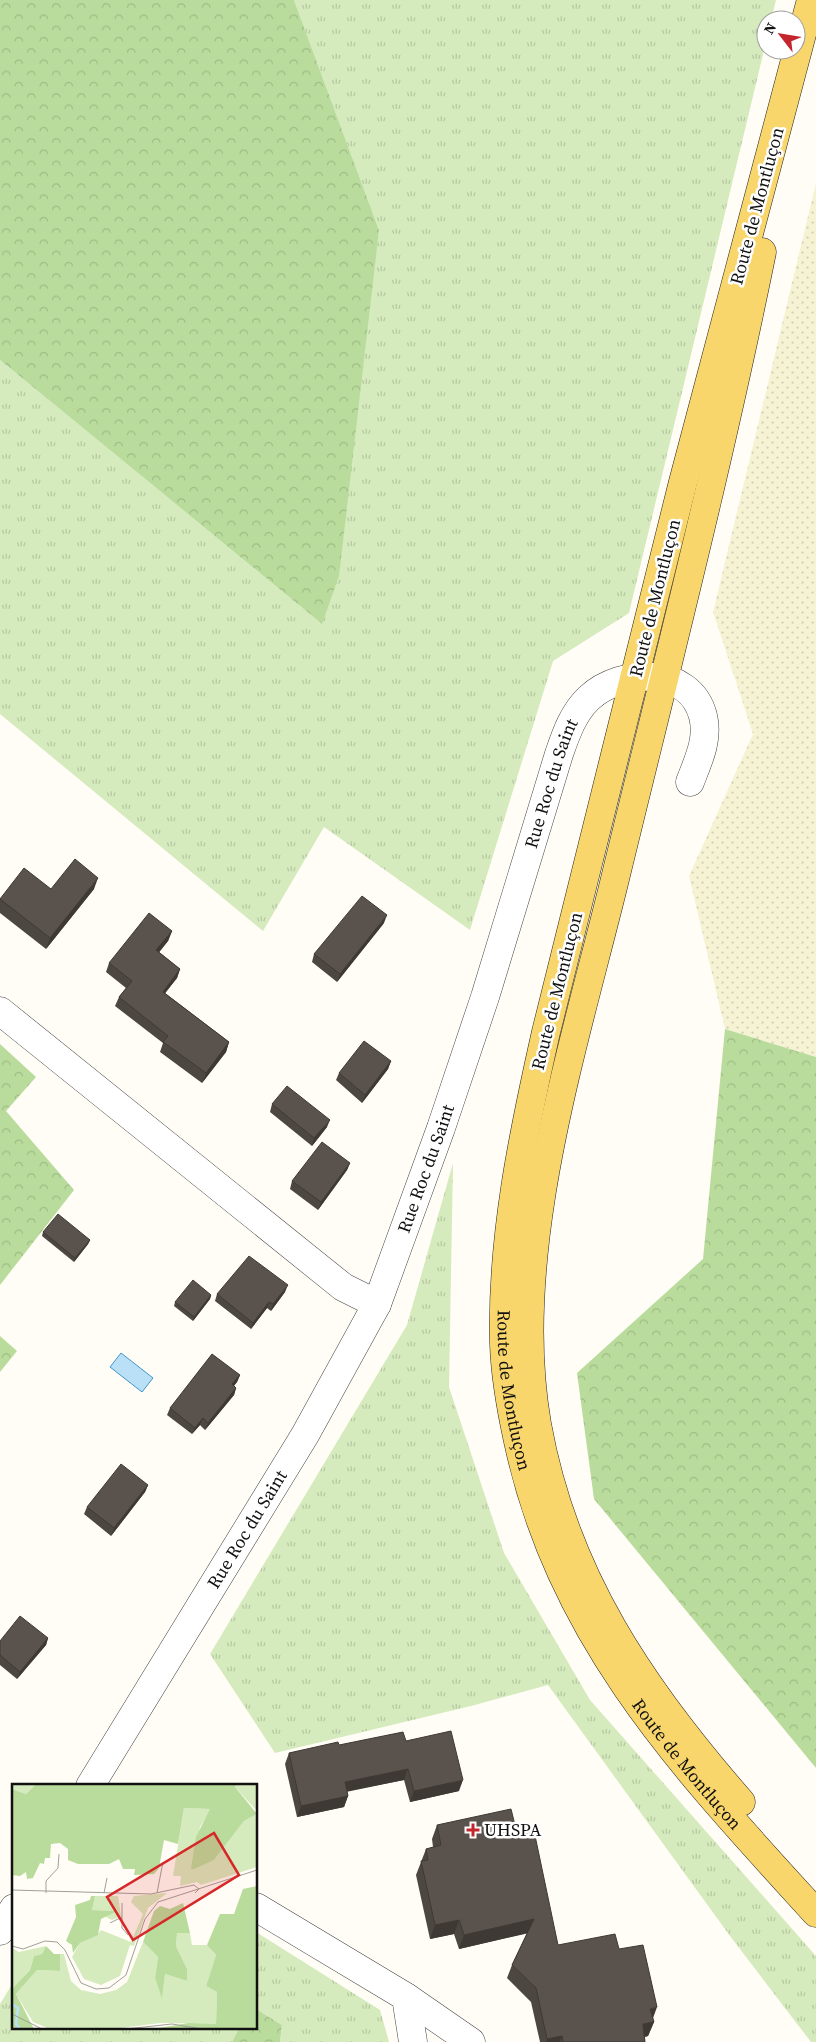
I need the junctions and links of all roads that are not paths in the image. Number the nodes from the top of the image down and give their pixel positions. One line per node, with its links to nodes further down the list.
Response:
1 (812, 0): 2 (main road, Route de Montluçon); 3 (main road, Route de Montluçon)
2 (636, 676): 3 (street, Rue Roc du Saint); 6 (street, Rue Roc du Saint); 11 (main road, Route de Montluçon)
3 (664, 679): 4 (street, Rue Roc du Saint); 8 (main road, Route de Montluçon)
4 (690, 782)
5 (0, 1011): 6 (street)
6 (377, 1304): 7 (street, Rue Roc du Saint)
7 (91, 1784)
8 (816, 1884)
9 (258, 1908): 13 (street)
10 (12, 1911): 12 (street)
11 (816, 1913)
12 (0, 1931)
13 (406, 1997): 14 (street); 15 (street)
14 (413, 2042)
15 (471, 2042)

